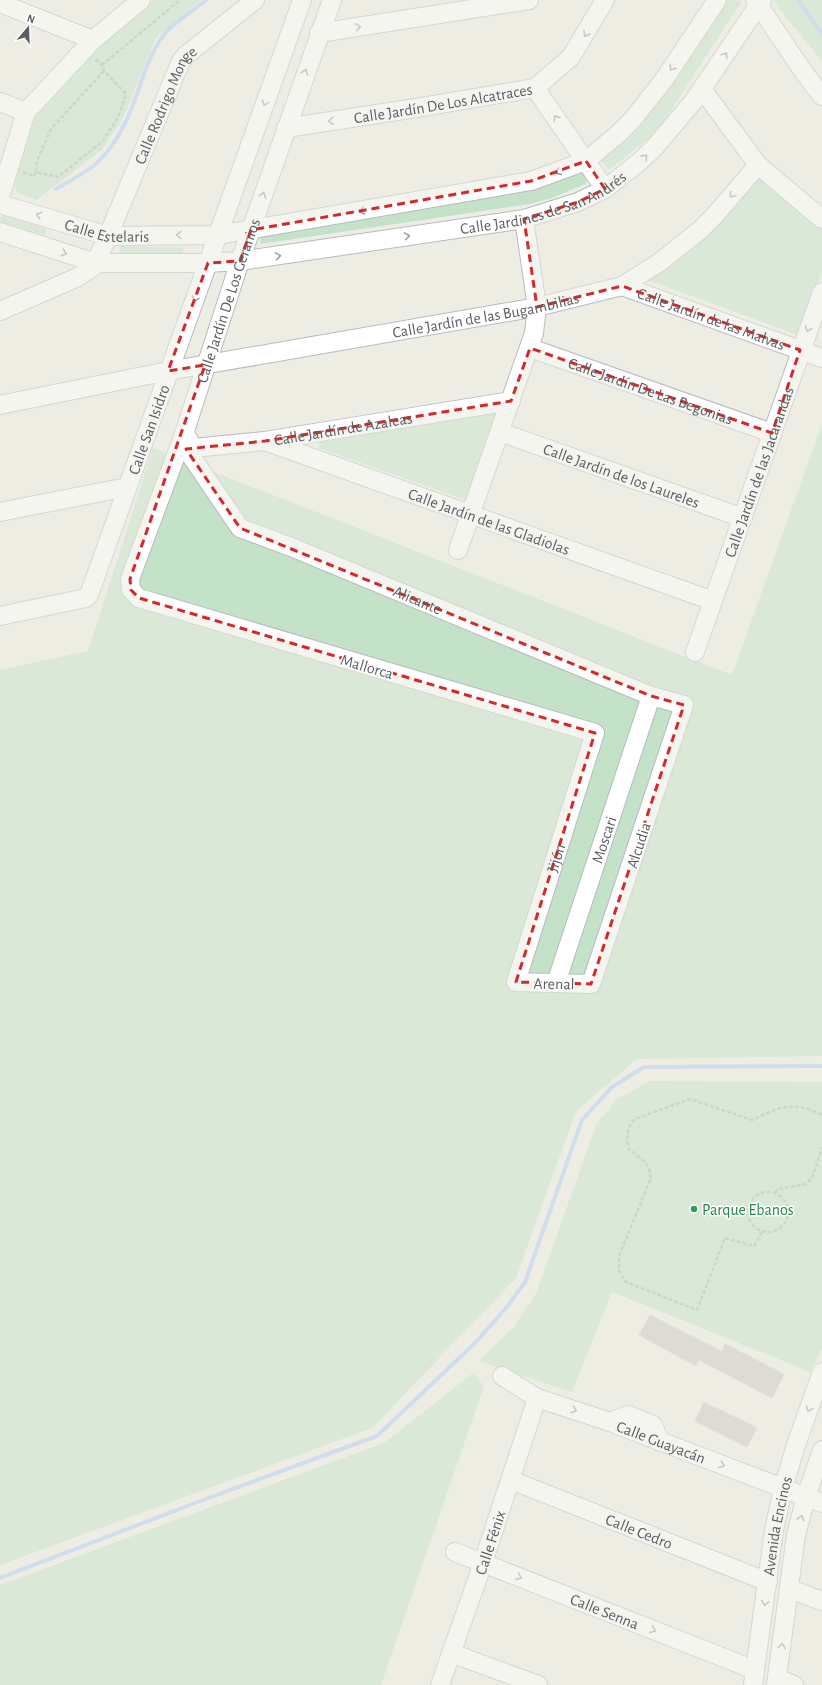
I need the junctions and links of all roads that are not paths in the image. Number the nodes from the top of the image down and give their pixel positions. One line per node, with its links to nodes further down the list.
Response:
1 (141, 0): 11 (street)
2 (255, 0): 28 (street, Calle Rodrigo Monge)
3 (302, 0): 27 (street, Calle Jardín De Los Geranios, one-way to 27)
4 (332, 0): 10 (street, Calle Jardín De Los Geranios)
5 (529, 0): 10 (street, one-way to 5)
6 (605, 0): 12 (street, Calle Jardín De Los Alcatraces, one-way to 12)
7 (717, 0): 18 (street, Calle Jardines de San Andrés, one-way to 18)
8 (758, 2): 13 (street, Calle Jardines de San Andrés, one-way to 8); 14 (street)
9 (0, 3): 11 (street)
10 (319, 33): 17 (street, Calle Jardín De Los Geranios, one-way to 10)
11 (93, 40): 16 (street)
12 (535, 88): 17 (street, Calle Jardín De Los Alcatraces, one-way to 17); 18 (street, one-way to 12)
13 (702, 89): 19 (street); 20 (street, Calle Jardines de San Andrés, one-way to 13)
14 (822, 96)
15 (0, 102): 16 (street)
16 (26, 112): 21 (street)
17 (286, 128): 25 (street, Calle Jardín De Los Geranios, one-way to 17)
18 (586, 161): 20 (street); 25 (street, Calle Jardines de San Andrés, one-way to 25)
19 (758, 165): 24 (street); 32 (street, Calle Jardín de las Bugambilias, one-way to 32)
20 (605, 189): 23 (street, Calle Jardines de San Andrés)
21 (0, 196)
22 (0, 204): 28 (street, Calle Estelaris, one-way to 22)
23 (524, 219): 29 (street, Calle Jardines de San Andrés, one-way to 23); 34 (street)
24 (822, 219)
25 (251, 230): 27 (street, Calle Jardines de San Andrés); 29 (street, Calle Jardín De Los Geranios)
26 (0, 232): 31 (street, Calle Estelaris, one-way to 31)
27 (218, 235): 28 (street, Calle Estelaris, one-way to 28); 30 (street, Calle Jardín De Los Geranios)
28 (108, 236): 31 (street, Calle Rodrigo Monge)
29 (240, 261): 30 (street, Calle Jardines de San Andrés); 39 (street, Calle Jardín De Los Geranios)
30 (208, 262): 31 (street, Calle Estelaris); 40 (street, Calle San Isidro, one-way to 40)
31 (96, 263): 35 (street)
32 (622, 286): 34 (street, Calle Jardín de las Bugambilias); 37 (street, Calle Jardín de las Malvas)
33 (822, 292): 37 (street, Calle Jardín de las Jacarandas, one-way to 37)
34 (537, 307): 36 (street); 39 (street, Calle Jardín de las Bugambilias)
35 (0, 311)
36 (530, 348): 41 (street); 45 (street, Calle Jardín De Las Begonias)
37 (800, 350): 38 (street, Calle Jardín de las Malvas); 45 (street, Calle Jardín de las Jacarandas)
38 (822, 358)
39 (205, 365): 40 (street, Calle Jardín de las Bugambilias); 43 (street, Calle Jardín De Los Geranios)
40 (168, 371): 42 (street, Calle Jardín de las Bugambilias); 48 (street, Calle San Isidro)
41 (511, 401): 44 (street); 46 (street, Calle Jardín de Azaleas)
42 (0, 405)
43 (185, 431): 47 (street); 53 (street, Calle Jardín De Los Geranios)
44 (500, 432): 50 (street); 51 (street, Calle Jardín de los Laureles)
45 (772, 433): 51 (street, Calle Jardín de las Jacarandas)
46 (265, 441): 47 (street, Calle Jardín de Azaleas); 50 (street, Calle Jardín de las Gladiolas)
47 (193, 448): 57 (street, Alicante)
48 (127, 487): 49 (street); 55 (street, Calle San Isidro)
49 (0, 512)
50 (470, 514): 52 (street); 54 (street, Calle Jardín de las Gladiolas)
51 (743, 518): 54 (street, Calle Jardín de las Jacarandas)
52 (458, 550)
53 (139, 598): 59 (street, Mallorca)
54 (713, 602): 56 (street, Calle Jardín de las Jacarandas)
55 (0, 616)
56 (695, 652)
57 (651, 696): 58 (street, Alicante); 61 (street, Moscari)
58 (684, 705): 62 (street, Alcudia)
59 (595, 733): 60 (street, Jijón)
60 (516, 982): 61 (street, Arenal)
61 (556, 983): 62 (street, Arenal)
62 (591, 984)
63 (822, 1372): 68 (street, Avenida Encinos, one-way to 68)
64 (502, 1376): 65 (street, Calle Guayacán)
65 (537, 1398): 67 (street, Calle Fénix); 68 (street, Calle Guayacán, one-way to 68)
66 (822, 1450): 69 (street, Avenida Encinos)
67 (510, 1480): 71 (street, Calle Fénix); 72 (street, Calle Cedro)
68 (783, 1489): 69 (street, Calle Guayacán); 72 (street, Avenida Encinos)
69 (814, 1500): 73 (street, Avenida Encinos, one-way to 69)
70 (455, 1552): 71 (street, Calle Senna)
71 (483, 1563): 75 (street, Calle Fénix); 76 (street, Calle Senna, one-way to 76)
72 (768, 1582): 76 (street, Avenida Encinos, one-way to 76)
73 (790, 1589): 74 (street); 77 (street, Avenida Encinos, one-way to 73)
74 (822, 1601)
75 (451, 1653): 78 (street, Calle Fénix); 79 (street)
76 (754, 1678)
77 (776, 1682): 80 (street)
78 (440, 1685)
79 (538, 1685)
80 (794, 1685)

